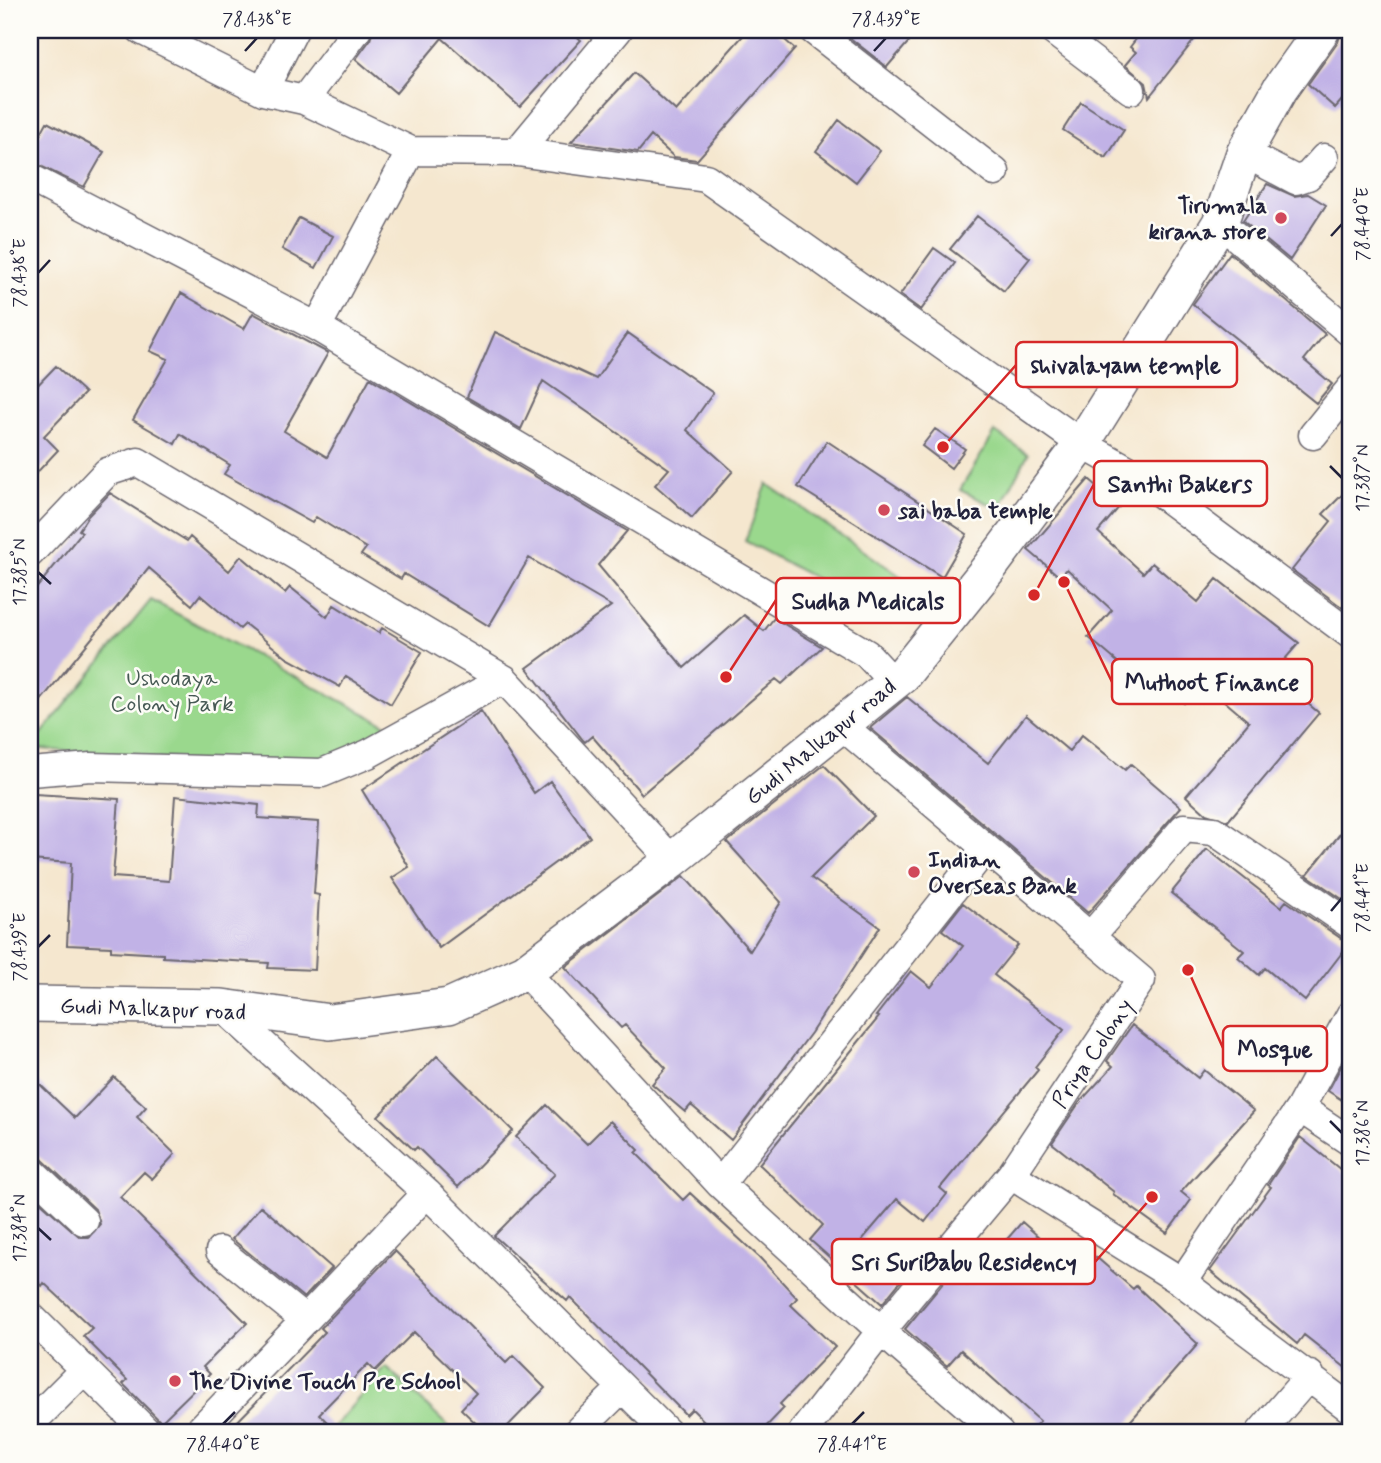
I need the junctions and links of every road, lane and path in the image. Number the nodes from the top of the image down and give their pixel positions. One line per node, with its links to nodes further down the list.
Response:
1 (141, 30): 9 (street)
2 (294, 30): 9 (street)
3 (356, 30): 10 (street)
4 (618, 30): 12 (street)
5 (813, 30): 15 (street)
6 (1052, 30): 8 (street)
7 (1322, 30): 13 (street, Gudi Malkapur road)
8 (1131, 90)
9 (263, 91): 10 (street)
10 (304, 100): 11 (street)
11 (411, 151): 12 (street); 18 (street)
12 (517, 152): 22 (street)
13 (1244, 153): 14 (street); 17 (street, Gudi Malkapur road)
14 (1324, 158)
15 (995, 172)
16 (30, 178): 18 (street)
17 (1220, 223): 19 (street); 22 (street, Gudi Malkapur road)
18 (317, 327): 26 (street)
19 (1351, 333)
20 (1351, 388): 21 (street)
21 (1312, 435)
22 (1082, 444): 24 (street); 26 (street, Gudi Malkapur road)
23 (30, 554): 25 (street)
24 (1351, 635)
25 (504, 679): 28 (street); 30 (street)
26 (893, 682): 27 (street, Gudi Malkapur road)
27 (840, 724): 29 (street, Priya Colony); 30 (street, Gudi Malkapur road)
28 (30, 772)
29 (985, 849): 32 (street, Priya Colony); 41 (street)
30 (672, 860): 33 (street, Gudi Malkapur road)
31 (1351, 925): 32 (street)
32 (1090, 937): 40 (street, Priya Colony)
33 (525, 972): 35 (street, Gudi Malkapur road); 41 (street)
34 (30, 1004): 35 (street, Gudi Malkapur road)
35 (222, 1007): 42 (street)
36 (1351, 1014): 37 (street)
37 (1300, 1108): 38 (street); 45 (street)
38 (1351, 1142)
39 (30, 1170): 43 (street)
40 (1011, 1175): 45 (street); 48 (street, Priya Colony)
41 (720, 1184): 48 (street)
42 (427, 1193): 47 (street); 51 (street)
43 (85, 1221)
44 (220, 1251): 47 (street)
45 (1182, 1282): 50 (street)
46 (30, 1316): 49 (street)
47 (305, 1320): 55 (street)
48 (881, 1331): 58 (street, Priya Colony); 59 (street)
49 (85, 1369): 53 (street); 54 (street)
50 (1310, 1375): 52 (street); 60 (street)
51 (621, 1389): 56 (street); 57 (street)
52 (1351, 1409)
53 (30, 1424)
54 (148, 1433)
55 (197, 1433)
56 (576, 1433)
57 (667, 1433)
58 (802, 1433)
59 (999, 1433)
60 (1260, 1433)

